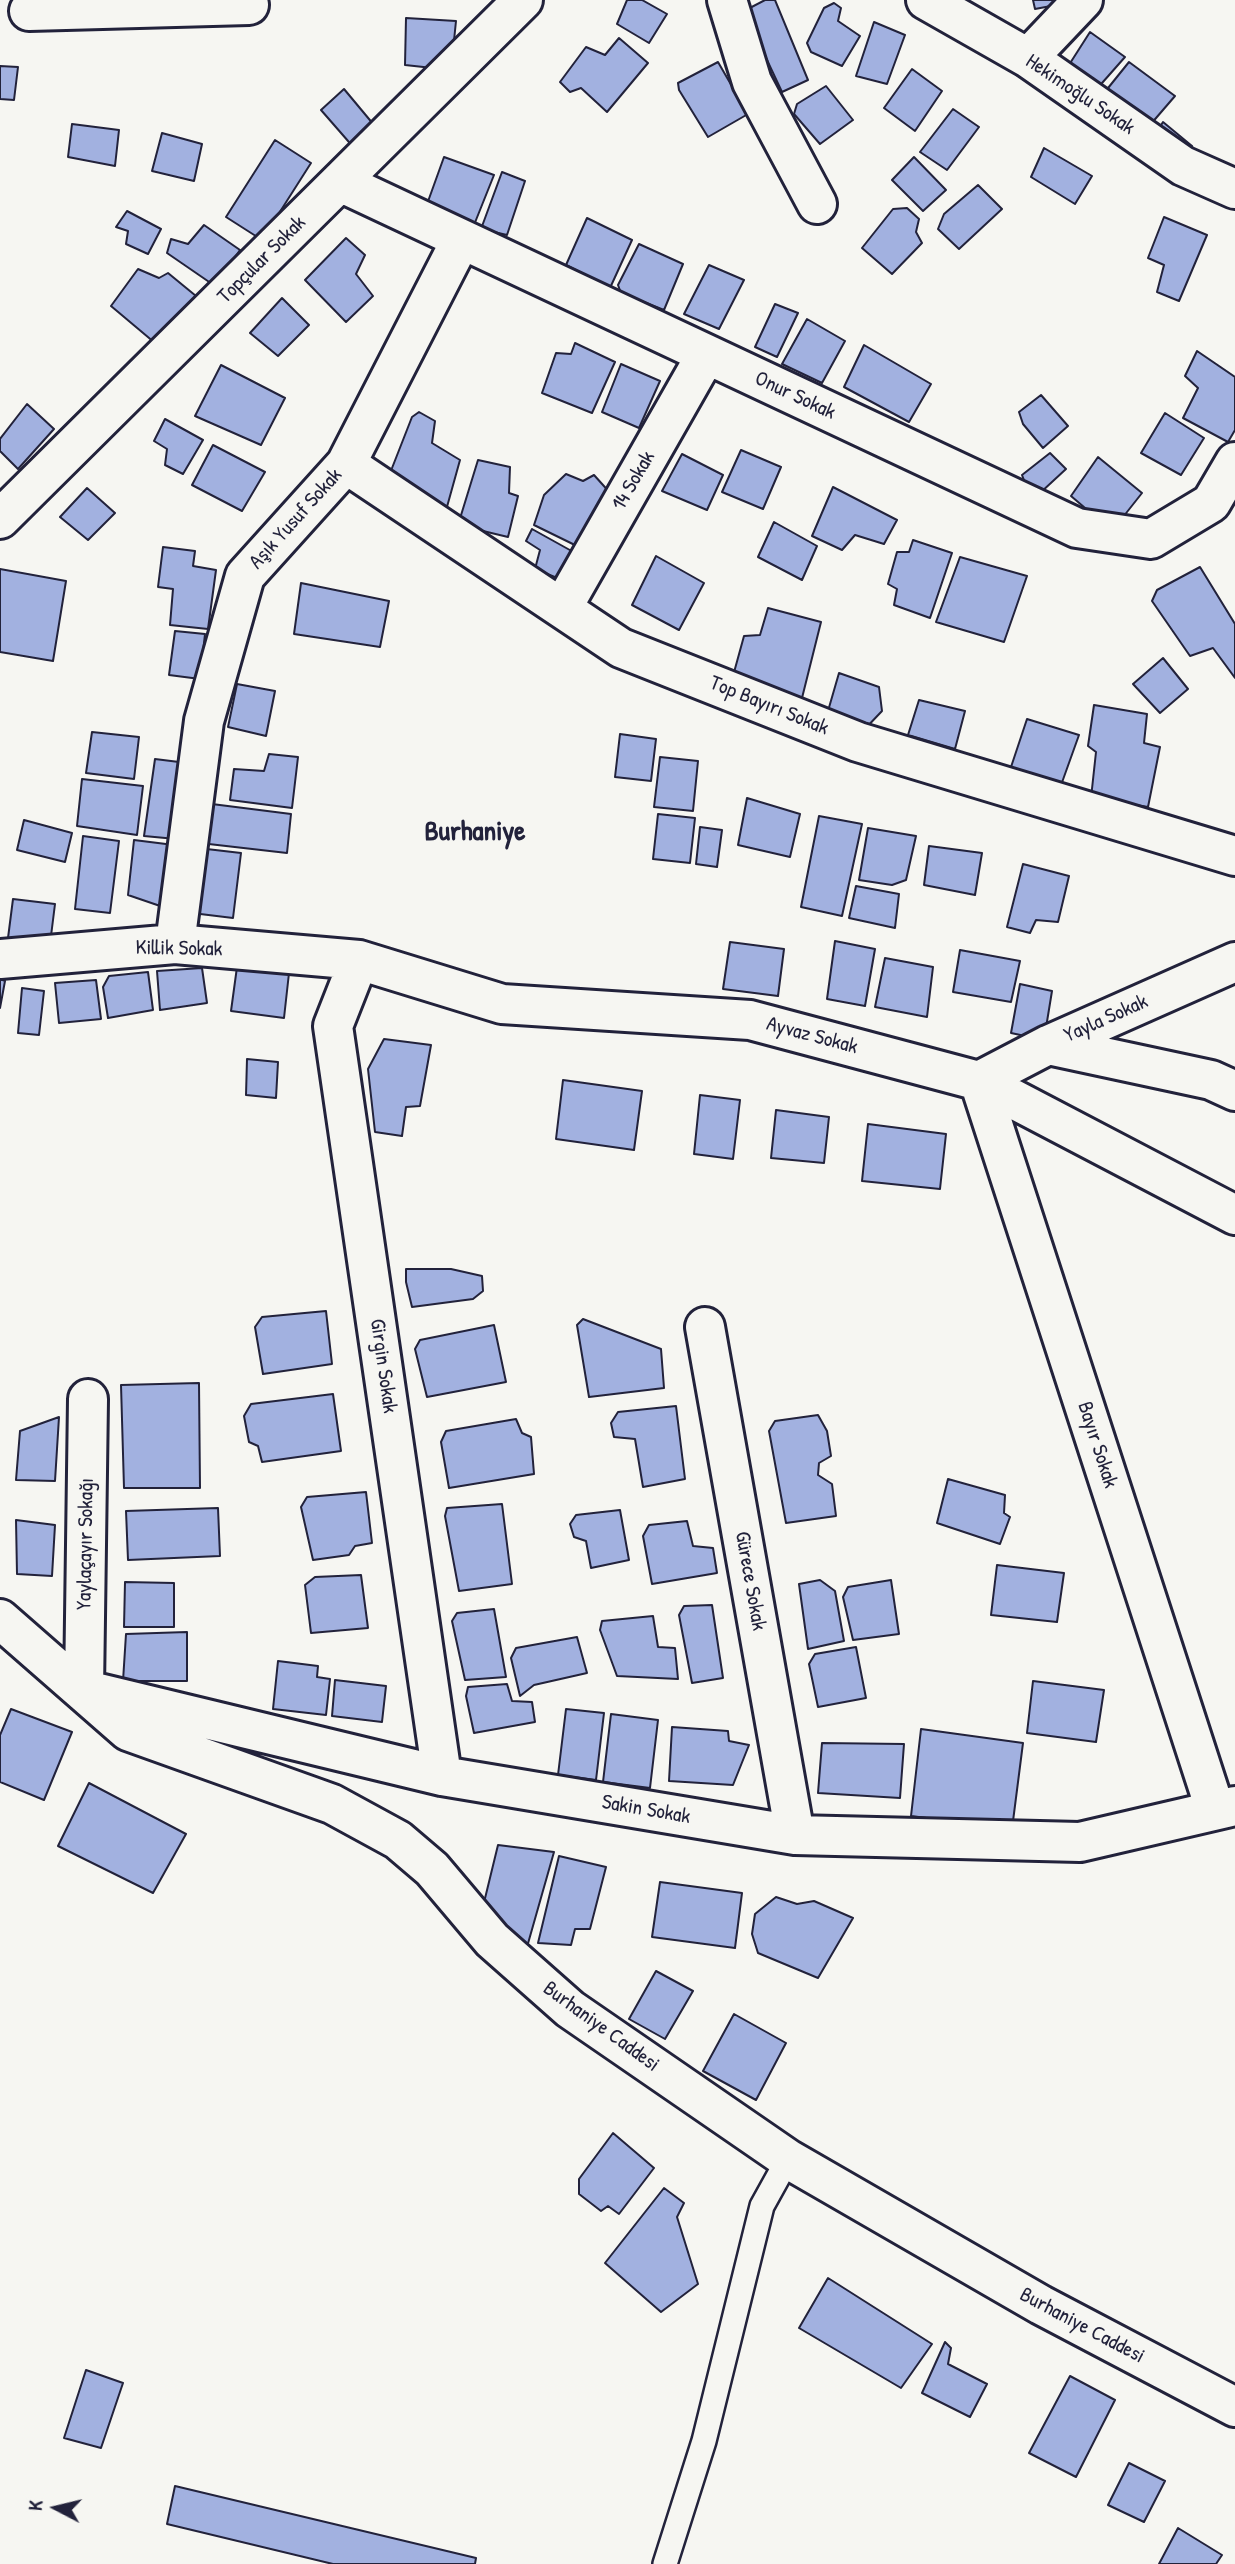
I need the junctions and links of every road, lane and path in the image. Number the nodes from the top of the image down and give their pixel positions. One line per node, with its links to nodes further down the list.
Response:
1 (248, 0): 6 (street)
2 (523, 0): 8 (street, Topçular Sokak)
3 (727, 0): 10 (street)
4 (926, 0): 7 (street, Hekimoğlu Sokak)
5 (1083, 0): 7 (street)
6 (29, 11)
7 (1028, 58): 9 (street, Hekimoğlu Sokak)
8 (340, 182): 11 (street, Onur Sokak); 15 (street, Topçular Sokak)
9 (1235, 189)
10 (817, 204)
11 (461, 240): 12 (street, Onur Sokak); 14 (street, Aşık Yusuf Sokak)
12 (706, 355): 13 (street, Onur Sokak); 16 (street, 14 Sokak)
13 (1235, 462)
14 (346, 464): 16 (street, Top Bayırı Sokak); 18 (street, Aşık Yusuf Sokak)
15 (0, 519)
16 (562, 608): 17 (street, Top Bayırı Sokak)
17 (1235, 856)
18 (175, 944): 19 (street, Killik Sokak); 20 (street, Killik Sokak)
19 (0, 959)
20 (359, 960): 23 (street, Ayvaz Sokak); 30 (street, Girgin Sokak)
21 (1235, 962): 22 (street, Yayla Sokak)
22 (1048, 1045): 23 (street, Yayla Sokak); 24 (street)
23 (979, 1081): 25 (street, Ayvaz Sokak); 31 (street, Bayır Sokak)
24 (1235, 1091)
25 (1235, 1215)
26 (705, 1327): 32 (street, Gürece Sokak)
27 (88, 1399): 29 (street, Yaylaçayır Sokağı)
28 (0, 1619): 29 (street, Burhaniye Caddesi)
29 (84, 1690): 30 (street, Sakin Sokak); 33 (street, Burhaniye Caddesi)
30 (442, 1776): 32 (street, Sakin Sokak)
31 (1225, 1808): 32 (street, Sakin Sokak)
32 (795, 1835)
33 (788, 2160): 34 (street, Burhaniye Caddesi); 35 (lane)
34 (1235, 2407)
35 (665, 2564)

